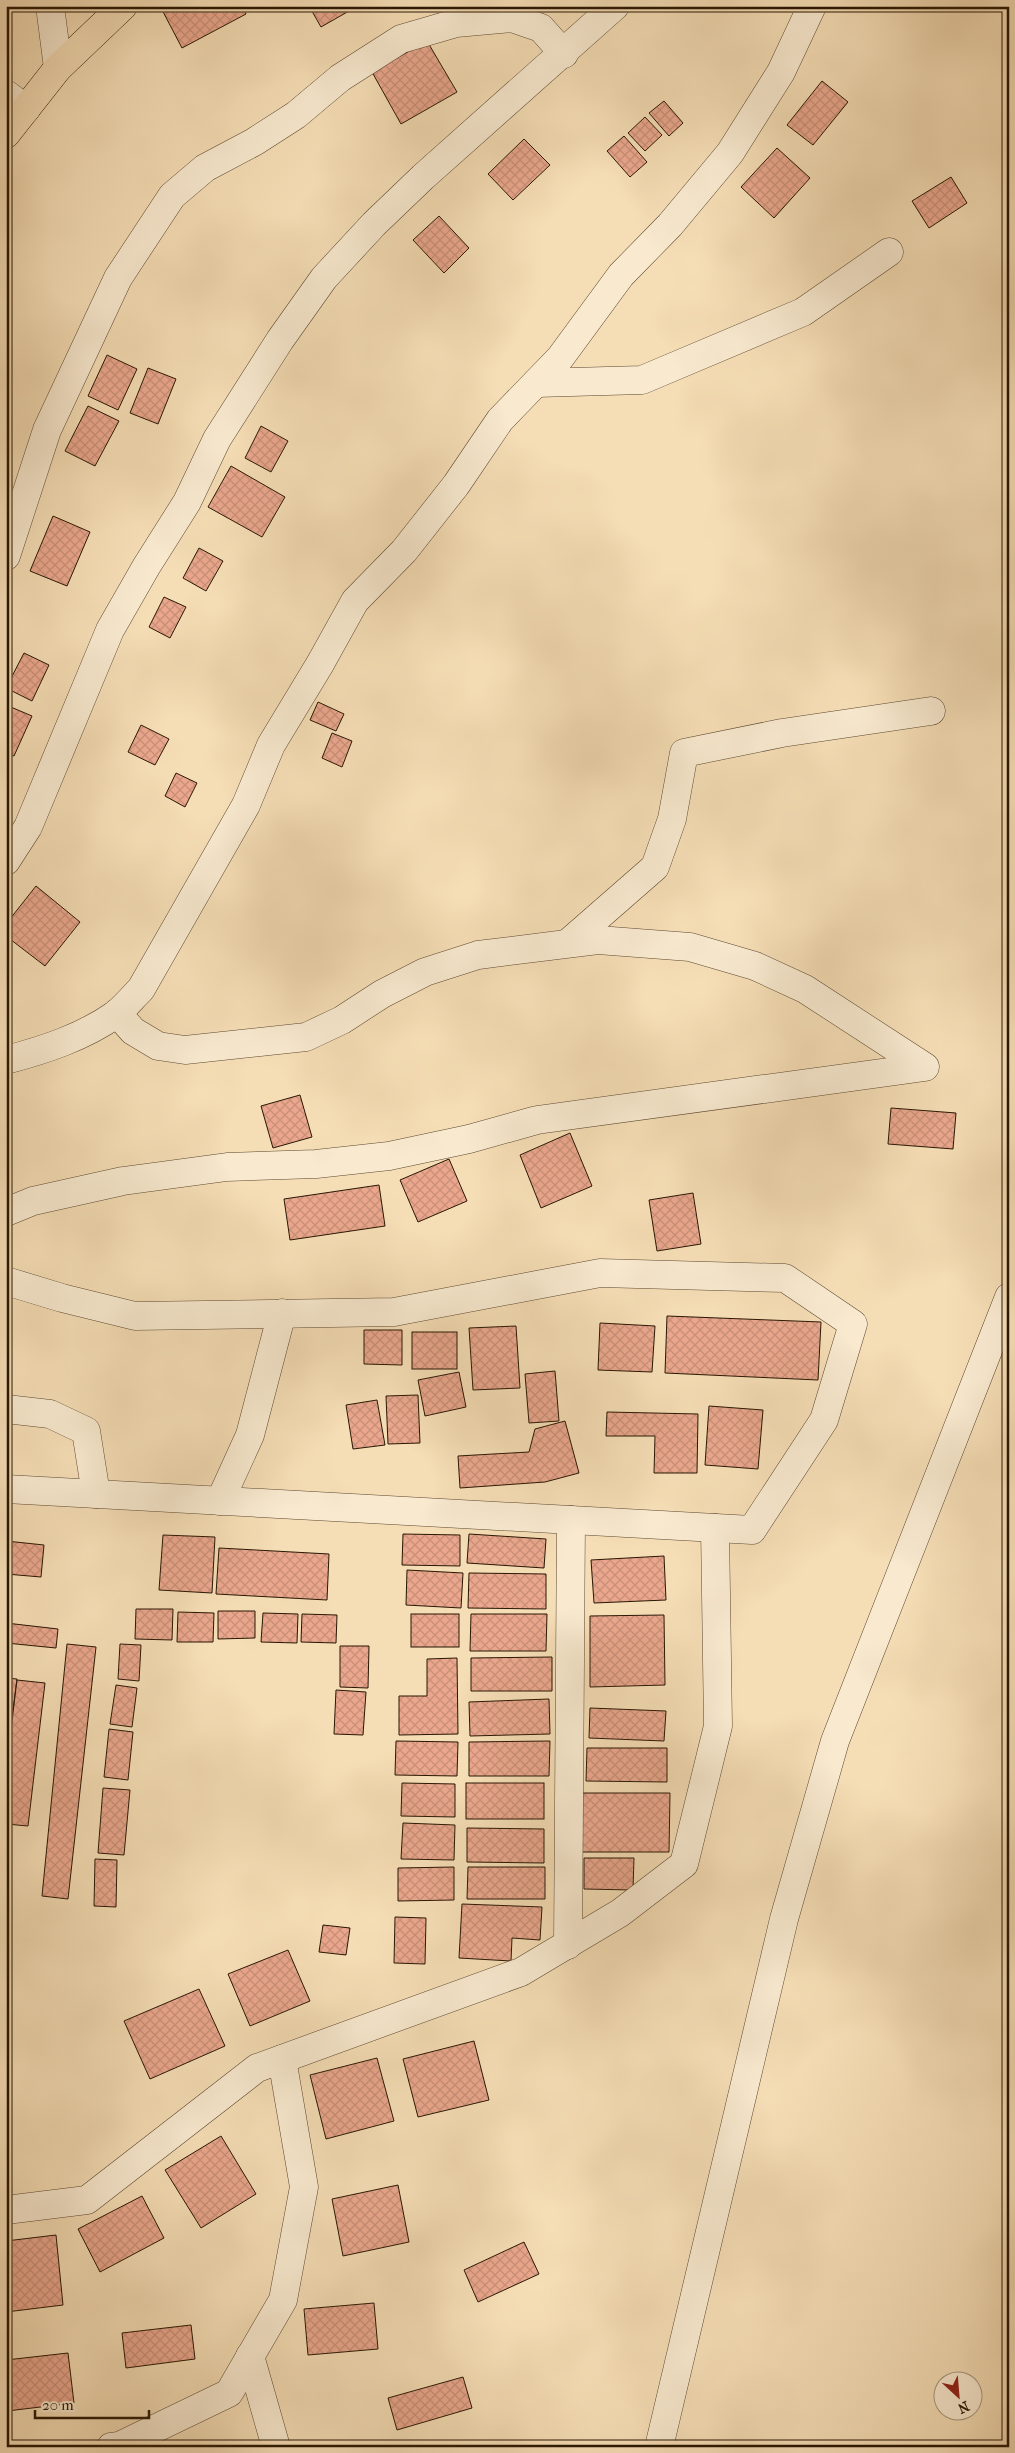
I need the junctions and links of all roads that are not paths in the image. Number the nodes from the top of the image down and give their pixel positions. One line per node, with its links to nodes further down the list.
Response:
1 (50, 6): 6 (street)
2 (123, 6): 6 (main road)
3 (615, 6): 5 (street)
4 (812, 6): 10 (street)
5 (564, 54): 11 (street); 13 (street)
6 (58, 68): 7 (main road)
7 (16, 101): 8 (main road)
8 (6, 134)
9 (889, 252): 10 (street)
10 (536, 382): 15 (street)
11 (6, 556)
12 (931, 711): 14 (street)
13 (6, 861)
14 (568, 943): 15 (street); 17 (street)
15 (117, 1013): 16 (street)
16 (6, 1060)
17 (6, 1212)
18 (6, 1281): 20 (street)
19 (1009, 1297): 33 (street)
20 (282, 1313): 24 (street); 26 (street)
21 (6, 1409): 23 (street)
22 (6, 1489): 23 (street)
23 (96, 1494): 24 (street)
24 (220, 1501): 25 (street)
25 (571, 1520): 26 (street); 27 (street)
26 (715, 1528): 27 (street)
27 (568, 1945): 28 (street)
28 (282, 2059): 29 (street); 30 (street)
29 (6, 2210)
30 (250, 2356): 31 (street); 32 (street)
31 (111, 2447)
32 (276, 2447)
33 (659, 2447)

